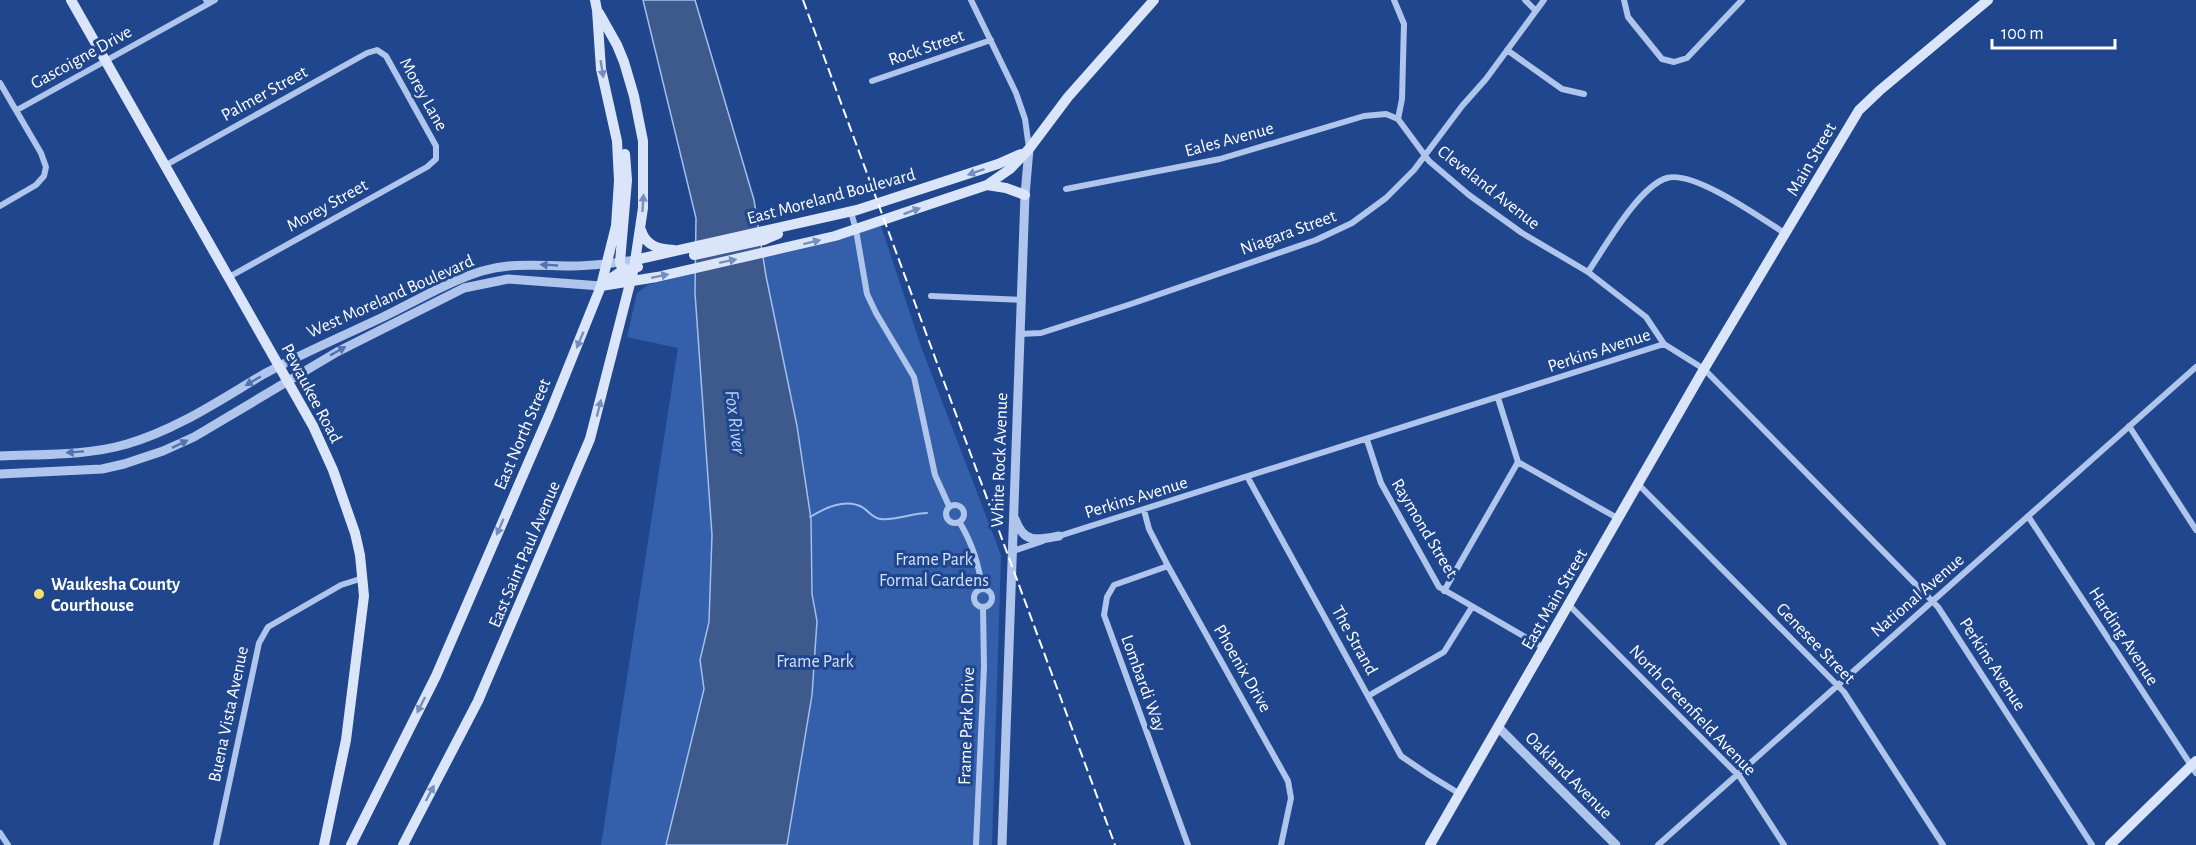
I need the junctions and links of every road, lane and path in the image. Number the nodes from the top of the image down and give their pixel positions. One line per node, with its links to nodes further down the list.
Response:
1 (71, 0): 16 (main road, Pewaukee Road)
2 (971, 0): 13 (street)
3 (1154, 0): 23 (main road, East Moreland Boulevard)
4 (1394, 0): 22 (street)
5 (1525, 0): 12 (street)
6 (1544, 0): 12 (street, Niagara Street)
7 (1624, 0): 8 (street)
8 (1742, 0)
9 (1988, 0): 36 (main road, Main Street)
10 (210, 1): 16 (street, Gascoigne Drive)
11 (596, 5): 21 (main road, East North Street, one-way to 21); 34 (main road, East North Street, one-way to 11)
12 (1536, 11): 15 (street, Niagara Street)
13 (991, 40): 17 (street, Rock Street); 23 (street)
14 (377, 50): 24 (street, Morey Lane); 26 (street, Palmer Street)
15 (1507, 50): 19 (street); 25 (street, Niagara Street)
16 (105, 62): 20 (street, Gascoigne Drive); 26 (main road, Pewaukee Road)
17 (872, 81)
18 (0, 83): 20 (street)
19 (1584, 94)
20 (17, 110): 32 (street, Gascoigne Drive)
21 (612, 119): 39 (main road, East North Street); 40 (main road)
22 (1398, 119): 25 (street, Cleveland Avenue); 29 (street, Eales Avenue)
23 (1029, 149): 27 (main road, East Moreland Boulevard); 28 (main road, East Moreland Boulevard, one-way to 28); 30 (street, White Rock Avenue)
24 (437, 157): 43 (street, Morey Street)
25 (1425, 157): 42 (street, Cleveland Avenue); 48 (street, Niagara Street)
26 (165, 165): 43 (main road, Pewaukee Road)
27 (987, 185): 30 (main road); 31 (main road, East Moreland Boulevard)
28 (927, 188): 31 (main road); 33 (main road, East Moreland Boulevard)
29 (1066, 189)
30 (1024, 195): 47 (street, White Rock Avenue)
31 (932, 204): 35 (main road, East Moreland Boulevard, one-way to 31)
32 (0, 206)
33 (851, 212): 35 (street, Frame Park Drive); 37 (main road, East Moreland Boulevard)
34 (640, 227): 37 (main road); 38 (main road, East North Street)
35 (856, 230): 41 (main road, East Moreland Boulevard, one-way to 35); 66 (street, Frame Park Drive)
36 (1786, 235): 42 (street); 52 (main road, Main Street)
37 (684, 254): 38 (main road, East Moreland Boulevard)
38 (635, 264): 40 (main road, East Moreland Boulevard); 44 (main road, East Saint Paul Avenue)
39 (607, 265): 40 (street, West Moreland Boulevard); 45 (main road, East North Street); 50 (street, West Moreland Boulevard, one-way to 50)
40 (621, 267): 44 (main road); 45 (main road, East Moreland Boulevard)
41 (689, 269): 44 (main road, West Moreland Boulevard, one-way to 41)
42 (1588, 272): 49 (street, Cleveland Avenue)
43 (229, 277): 50 (main road, Pewaukee Road)
44 (630, 283): 45 (main road, West Moreland Boulevard); 95 (main road, East Saint Paul Avenue, one-way to 44)
45 (601, 285): 53 (street, West Moreland Boulevard, one-way to 45); 94 (main road, East North Street, one-way to 94)
46 (932, 296): 47 (street)
47 (1021, 300): 48 (street, White Rock Avenue)
48 (1020, 334): 68 (street, White Rock Avenue)
49 (1664, 344): 52 (street, Perkins Avenue); 55 (street, Perkins Avenue)
50 (279, 366): 53 (main road, Pewaukee Road); 54 (street, West Moreland Boulevard, one-way to 54)
51 (2196, 367): 57 (street, National Avenue)
52 (1704, 369): 65 (main road, East Main Street); 79 (street, Perkins Avenue)
53 (288, 382): 56 (street, West Moreland Boulevard); 76 (main road, Pewaukee Road)
54 (225, 397): 56 (street); 59 (street, West Moreland Boulevard)
55 (1498, 398): 58 (street, Perkins Avenue); 62 (street)
56 (233, 414): 61 (street, West Moreland Boulevard, one-way to 56)
57 (2129, 426): 69 (street, National Avenue); 72 (street)
58 (1367, 440): 64 (street, Perkins Avenue); 78 (street, Raymond Street)
59 (137, 441): 60 (street, West Moreland Boulevard, one-way to 60); 61 (street)
60 (0, 456)
61 (143, 459): 63 (street, West Moreland Boulevard)
62 (1518, 462): 70 (street); 78 (street)
63 (0, 474)
64 (1248, 478): 67 (street, Perkins Avenue); 85 (street, The Strand)
65 (1638, 485): 70 (main road, East Main Street); 84 (street, Genesee Street)
66 (949, 506): 71 (street, Frame Park Drive); 71 (street, Frame Park Drive)
67 (1144, 510): 73 (street, Perkins Avenue); 75 (street, Phoenix Drive)
68 (1014, 515): 73 (street); 74 (street, White Rock Avenue)
69 (2028, 516): 79 (street, National Avenue); 87 (street, Harding Avenue)
70 (1618, 519): 80 (main road, East Main Street)
71 (960, 523): 77 (street, Frame Park Drive)
72 (2196, 530)
73 (1059, 536): 74 (street, Perkins Avenue)
74 (1013, 551): 97 (street, White Rock Avenue)
75 (1168, 566): 98 (street, Lombardi Way); 99 (street, Phoenix Drive)
76 (363, 577): 92 (street, Buena Vista Avenue); 93 (main road, Pewaukee Road)
77 (982, 588): 81 (street, Frame Park Drive); 81 (street, Frame Park Drive)
78 (1444, 591): 82 (street, Raymond Street)
79 (1933, 600): 84 (street, National Avenue); 105 (street, Perkins Avenue)
80 (1569, 605): 83 (main road, East Main Street); 88 (street, North Greenfield Avenue)
81 (983, 607): 96 (street, Frame Park Drive)
82 (1472, 607): 83 (street, Raymond Street); 85 (street)
83 (1544, 648): 86 (main road, East Main Street)
84 (1838, 685): 88 (street, National Avenue); 104 (street, Genesee Street)
85 (1368, 696): 89 (street, The Strand)
86 (1499, 728): 89 (main road, East Main Street); 101 (street, Oakland Avenue)
87 (2194, 766): 106 (main road)
88 (1737, 774): 102 (street, National Avenue); 103 (street, North Greenfield Avenue)
89 (1461, 794): 100 (main road, East Main Street)
90 (0, 833): 91 (street)
91 (8, 845)
92 (216, 845)
93 (324, 845)
94 (351, 845)
95 (403, 845)
96 (976, 845)
97 (1002, 845)
98 (1188, 845)
99 (1281, 845)
100 (1430, 845)
101 (1616, 845)
102 (1658, 845)
103 (1784, 845)
104 (1943, 845)
105 (2092, 845)
106 (2110, 845)

